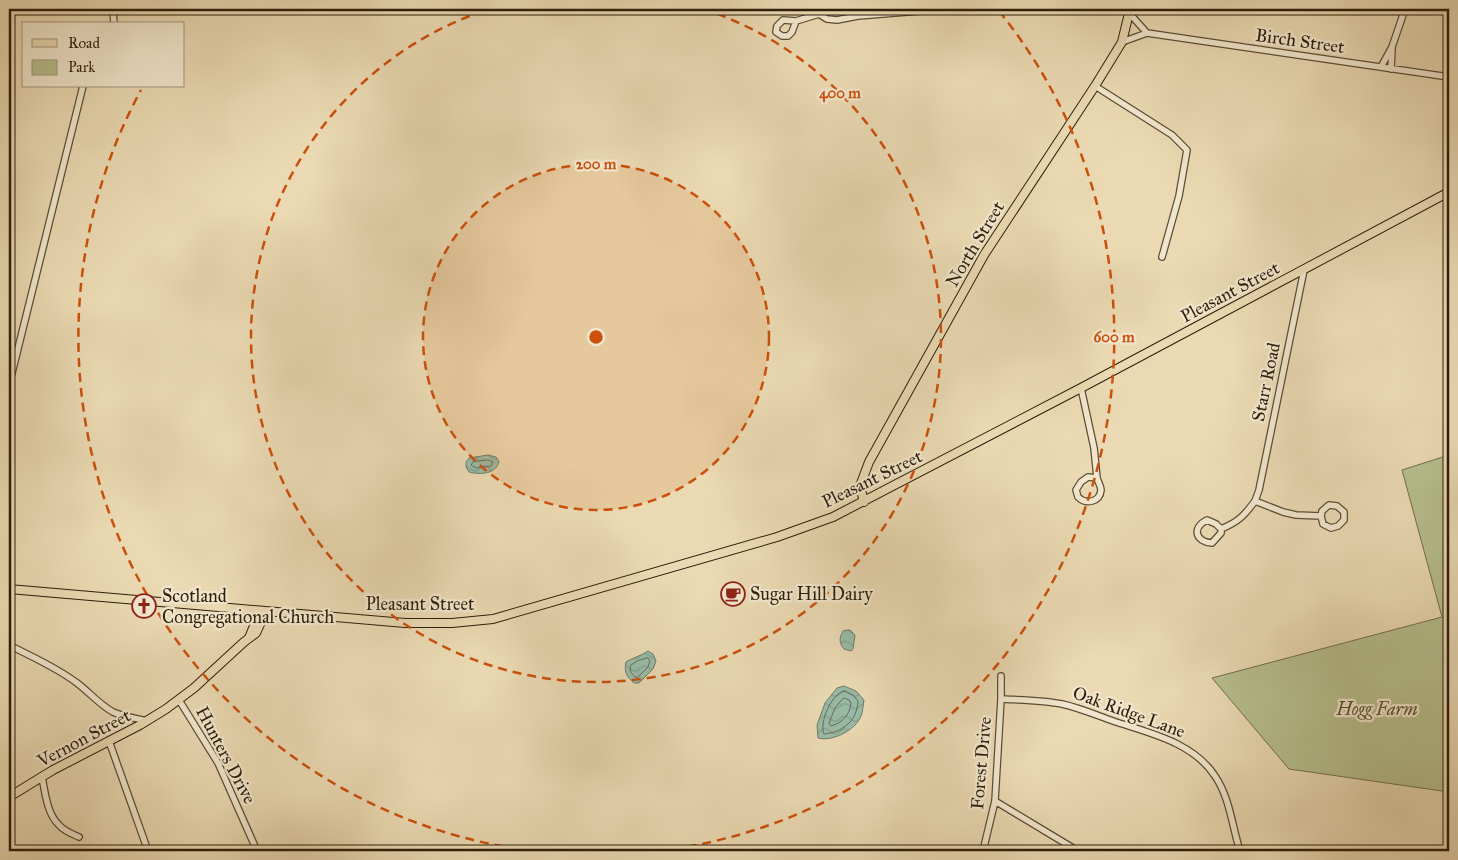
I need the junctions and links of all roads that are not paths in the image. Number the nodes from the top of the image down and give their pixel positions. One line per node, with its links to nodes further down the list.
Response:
1 (945, 9): 5 (street)
2 (1406, 9): 10 (street)
3 (1128, 10): 8 (street); 9 (main road, North Street)
4 (114, 11): 7 (street)
5 (818, 12): 6 (street)
6 (796, 21)
7 (114, 22)
8 (1147, 33): 9 (street, Birch Street); 11 (street, Birch Street)
9 (1122, 42): 14 (main road, North Street)
10 (1392, 47): 11 (street); 12 (street)
11 (1381, 68): 12 (street, Birch Street)
12 (1391, 69): 13 (street, Birch Street)
13 (1449, 77)
14 (1095, 86): 17 (street); 23 (main road, North Street)
15 (83, 88): 19 (street)
16 (1449, 192): 18 (main road, Pleasant Street)
17 (1162, 257)
18 (1304, 270): 20 (main road, Pleasant Street); 22 (street, Starr Road)
19 (9, 385)
20 (1081, 388): 21 (street); 23 (main road, Pleasant Street)
21 (1097, 478): 21 (street)
22 (1255, 501): 24 (street); 25 (street)
23 (864, 502): 27 (main road, Pleasant Street)
24 (1321, 516): 24 (street)
25 (1221, 529): 25 (street)
26 (9, 589): 27 (main road, Pleasant Street)
27 (260, 614): 31 (main road)
28 (9, 646): 32 (street)
29 (1001, 676): 30 (street, Forest Drive)
30 (1002, 699): 36 (street, Forest Drive); 44 (street, Oak Ridge Lane)
31 (179, 700): 32 (main road); 41 (street, Hunters Drive)
32 (147, 721): 33 (main road, Vernon Street)
33 (109, 741): 34 (main road, Vernon Street); 40 (street)
34 (42, 777): 35 (main road, Vernon Street); 37 (street)
35 (9, 797)
36 (995, 801): 42 (street, Forest Drive); 43 (street)
37 (80, 837)
38 (9, 844): 39 (street)
39 (11, 851)
40 (148, 851)
41 (257, 851)
42 (983, 851)
43 (1078, 851)
44 (1240, 851)

